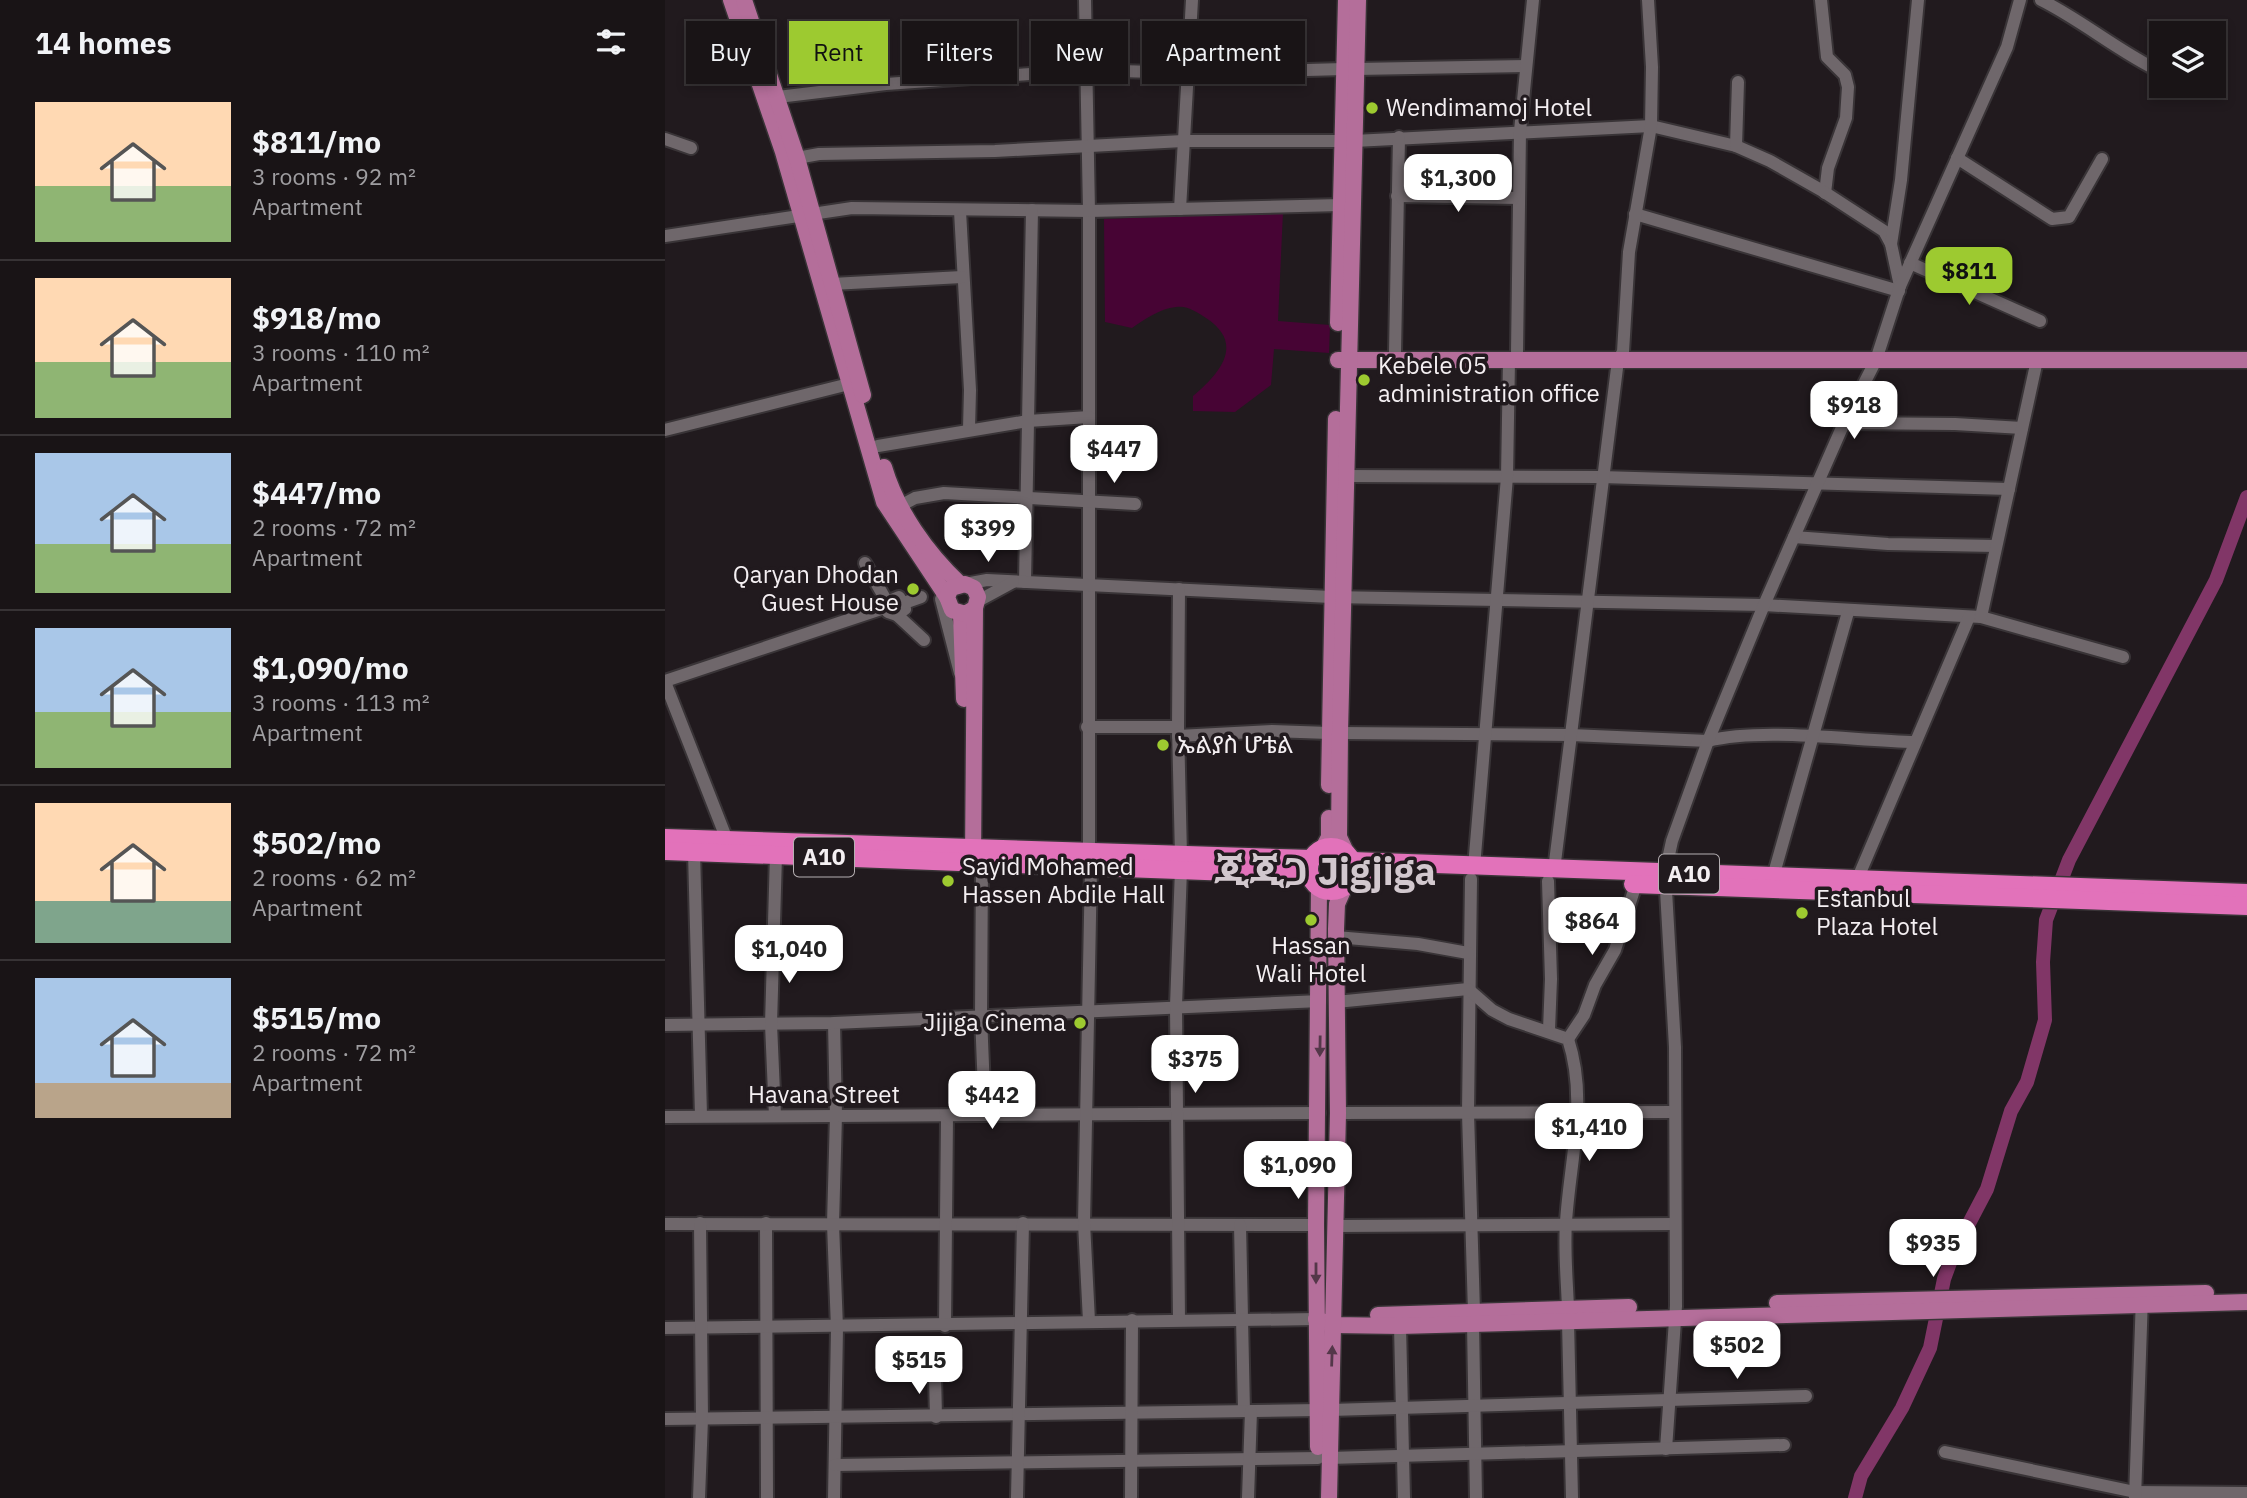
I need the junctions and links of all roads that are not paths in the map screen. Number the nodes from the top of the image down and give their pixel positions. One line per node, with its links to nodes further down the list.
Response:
1 (731, 0): 44 (main road)
2 (744, 0): 23 (main road)
3 (1085, 0): 13 (street)
4 (1192, 0): 14 (street)
5 (1346, 0): 17 (main road)
6 (1358, 0): 17 (main road)
7 (1533, 0): 15 (street)
8 (1648, 0): 24 (street)
9 (1821, 0): 36 (street)
10 (1918, 0): 47 (street)
11 (2020, 0): 34 (street)
12 (2041, 0): 16 (street)
13 (1086, 21)
14 (1191, 21)
15 (1526, 66): 17 (street); 25 (street)
16 (2149, 66)
17 (1350, 69): 18 (street); 29 (main road)
18 (1305, 70)
19 (1031, 74): 23 (street)
20 (1738, 82): 30 (street)
21 (1087, 84): 31 (street)
22 (1187, 84): 28 (street)
23 (778, 97): 33 (main road)
24 (1651, 126): 25 (street); 30 (street); 45 (street)
25 (1520, 131): 26 (street); 38 (street)
26 (1399, 137): 29 (street); 37 (street)
27 (665, 138): 32 (street)
28 (1183, 141): 29 (street); 31 (street); 40 (street)
29 (1348, 141): 39 (main road); 56 (main road)
30 (1736, 146): 36 (street)
31 (1088, 147): 33 (street); 43 (street)
32 (691, 148)
33 (797, 158): 44 (main road)
34 (1957, 158): 35 (street); 48 (street)
35 (2102, 159)
36 (1825, 193): 47 (street)
37 (1397, 196): 38 (street); 54 (street)
38 (1519, 198): 59 (street)
39 (1341, 205): 40 (street); 56 (main road)
40 (1180, 209): 43 (street)
41 (1032, 210): 42 (street); 43 (street); 64 (street)
42 (960, 211): 44 (street); 49 (street)
43 (1089, 211): 63 (street)
44 (805, 214): 46 (street); 50 (main road); 62 (main road)
45 (1635, 214): 51 (street); 57 (street)
46 (665, 236)
47 (1891, 244): 51 (street)
48 (1910, 263): 51 (street); 52 (street)
49 (962, 277): 50 (street); 67 (street)
50 (832, 284): 69 (main road)
51 (1899, 288): 58 (street)
52 (2040, 321)
53 (2247, 349): 55 (main road)
54 (1395, 354): 56 (main road); 59 (main road)
55 (2229, 355): 58 (main road); 60 (main road); 61 (main road)
56 (1343, 356): 59 (main road); 70 (main road); 89 (main road)
57 (1620, 356): 58 (main road); 59 (main road); 72 (street)
58 (1878, 356): 60 (main road); 65 (street)
59 (1513, 357): 71 (street)
60 (2037, 360): 66 (street)
61 (2247, 360)
62 (849, 384): 68 (street); 82 (main road)
63 (1089, 417): 64 (street); 76 (street)
64 (1028, 421): 67 (street); 75 (street)
65 (1844, 423): 66 (street); 73 (street)
66 (2022, 428): 74 (street)
67 (969, 429): 69 (street)
68 (665, 430)
69 (878, 446): 78 (main road)
70 (1346, 475): 71 (street); 89 (main road)
71 (1507, 477): 72 (street); 90 (street)
72 (1601, 477): 73 (street); 91 (street)
73 (1817, 484): 74 (street); 79 (street)
74 (2009, 489): 80 (street)
75 (1027, 499): 76 (street); 78 (street); 83 (street)
76 (1089, 499): 77 (street); 85 (street)
77 (1135, 504)
78 (901, 506): 84 (main road)
79 (1794, 537): 80 (street); 92 (street)
80 (1996, 547): 96 (street)
81 (865, 562): 93 (street)
82 (934, 579): 88 (main road); 100 (street)
83 (1019, 582): 84 (street); 85 (street); 94 (street)
84 (963, 584): 88 (main road); 94 (main road)
85 (1089, 586): 86 (street); 101 (street)
86 (1179, 589): 89 (street); 102 (street)
87 (921, 597): 93 (street)
88 (947, 597): 94 (main road)
89 (1337, 597): 90 (street); 103 (main road)
90 (1494, 598): 91 (street); 104 (street)
91 (1586, 601): 92 (street); 105 (street)
92 (1764, 606): 95 (street); 107 (street)
93 (890, 608): 97 (street); 99 (street)
94 (971, 608): 100 (main road); 114 (main road)
95 (1848, 612): 96 (street); 106 (street)
96 (1975, 617): 98 (street); 108 (street)
97 (924, 640)
98 (2123, 657)
99 (665, 682): 110 (street)
100 (964, 685): 114 (main road)
101 (1087, 727): 102 (street); 115 (street)
102 (1178, 731): 103 (street); 116 (street)
103 (1334, 733): 104 (street); 117 (main road); 118 (main road)
104 (1484, 735): 105 (street); 119 (street)
105 (1571, 735): 107 (street); 120 (street)
106 (1814, 738): 107 (street); 108 (street); 121 (street)
107 (1708, 741): 122 (street)
108 (1915, 742): 123 (street)
109 (665, 838): 110 (highway, A10)
110 (730, 847): 112 (highway, A10); 113 (highway, A10); 114 (highway, A10)
111 (665, 851): 112 (highway, A10)
112 (694, 852): 139 (street)
113 (776, 855): 114 (highway, A10); 137 (street)
114 (971, 856): 115 (highway, A10); 135 (street)
115 (1090, 859): 116 (highway, A10); 134 (street)
116 (1181, 862): 117 (highway, A10); 133 (street)
117 (1316, 867): 118 (highway, A10); 118 (highway, A10); 132 (main road)
118 (1349, 869): 119 (highway, A10); 129 (main road)
119 (1472, 873): 120 (highway, A10); 130 (street)
120 (1551, 875): 122 (highway, A10); 124 (highway, A10); 140 (street)
121 (1773, 877): 122 (highway, A10); 123 (highway, A10)
122 (1665, 879): 124 (highway, A10); 125 (highway, A10); 143 (street)
123 (1857, 880): 125 (highway, A10)
124 (1636, 884): 141 (street)
125 (2015, 892): 127 (highway, A10)
126 (2247, 893): 127 (highway, A10)
127 (2079, 894): 128 (highway, A10)
128 (2247, 906)
129 (1336, 937): 130 (street); 132 (main road)
130 (1468, 953): 131 (street)
131 (1468, 989): 132 (street); 140 (street); 145 (street)
132 (1328, 1001): 133 (street); 144 (main road); 147 (main road, one-way to 147)
133 (1176, 1006): 134 (street); 150 (street)
134 (1087, 1011): 135 (street); 146 (street)
135 (981, 1016): 136 (street); 149 (street)
136 (834, 1023): 137 (street); 148 (street)
137 (771, 1024): 139 (street); 152 (street)
138 (665, 1025): 139 (street)
139 (698, 1025): 151 (street)
140 (1549, 1030): 141 (street)
141 (1568, 1039): 142 (street)
142 (1578, 1112): 143 (street); 145 (street); 164 (street)
143 (1675, 1112): 165 (street)
144 (1338, 1113): 145 (street); 168 (main road)
145 (1468, 1113): 163 (street)
146 (1087, 1114): 149 (street, Havana Street); 150 (street, Havana Street); 161 (street)
147 (1319, 1114): 150 (street, Havana Street); 167 (main road)
148 (836, 1115): 152 (street, Havana Street); 153 (street, Havana Street); 158 (street)
149 (985, 1115): 153 (street, Havana Street)
150 (1179, 1115): 162 (street)
151 (701, 1116): 152 (street, Havana Street); 154 (street, Havana Street)
152 (775, 1116)
153 (947, 1116): 159 (street)
154 (665, 1117)
155 (665, 1223): 156 (street)
156 (700, 1223): 157 (street); 184 (street)
157 (766, 1223): 158 (street); 186 (street)
158 (832, 1223): 159 (street); 187 (street)
159 (947, 1223): 160 (street); 182 (street)
160 (1023, 1223): 161 (street); 181 (street)
161 (1084, 1223): 162 (street); 179 (street)
162 (1179, 1224): 166 (street); 177 (street)
163 (1469, 1224): 164 (street); 168 (street); 174 (street)
164 (1566, 1224): 165 (street); 173 (street)
165 (1675, 1224): 172 (street)
166 (1240, 1225): 167 (street); 175 (street)
167 (1316, 1225): 178 (main road, one-way to 178)
168 (1336, 1226): 180 (main road)
169 (2247, 1292): 170 (main road)
170 (2142, 1299): 171 (main road); 172 (main road); 215 (street)
171 (2247, 1302)
172 (1676, 1311): 173 (main road); 190 (street)
173 (1568, 1315): 174 (main road); 191 (street)
174 (1473, 1318): 180 (main road); 183 (main road); 192 (street)
175 (1242, 1319): 177 (street); 178 (street); 195 (street)
176 (1132, 1320): 177 (street); 179 (street); 196 (street)
177 (1179, 1320)
178 (1316, 1320): 180 (main road); 194 (main road)
179 (1089, 1321): 181 (street)
180 (1333, 1321): 183 (main road); 194 (main road, one-way to 180)
181 (1019, 1322): 182 (street); 197 (street)
182 (945, 1326): 187 (street)
183 (1400, 1326): 193 (street)
184 (702, 1327): 185 (street); 186 (street); 201 (street)
185 (665, 1328)
186 (766, 1328): 187 (street); 202 (street)
187 (837, 1328): 199 (street)
188 (935, 1375): 198 (street)
189 (1806, 1396): 190 (street)
190 (1668, 1398): 191 (street); 204 (street)
191 (1570, 1402): 192 (street); 205 (street)
192 (1473, 1404): 193 (street); 207 (street)
193 (1402, 1406): 194 (street); 208 (street)
194 (1324, 1410): 195 (street); 209 (main road)
195 (1247, 1411): 196 (street); 210 (street)
196 (1132, 1413): 197 (street); 211 (street)
197 (1020, 1416): 198 (street); 212 (street)
198 (936, 1417): 199 (street)
199 (836, 1418): 202 (street); 213 (street)
200 (665, 1419): 201 (street)
201 (702, 1419): 202 (street); 217 (street)
202 (767, 1420): 218 (street)
203 (1784, 1445): 204 (street)
204 (1667, 1449): 205 (street)
205 (1571, 1451): 207 (street); 227 (street)
206 (1945, 1452): 215 (street)
207 (1474, 1454): 208 (street); 226 (street)
208 (1402, 1456): 209 (street); 225 (street)
209 (1323, 1458): 210 (street); 223 (main road); 224 (main road)
210 (1249, 1459): 211 (street); 222 (street)
211 (1132, 1461): 212 (street); 221 (street)
212 (1019, 1463): 213 (street); 220 (street)
213 (835, 1465): 219 (street)
214 (2247, 1493): 216 (street)
215 (2135, 1495): 216 (street)
216 (2200, 1495)
217 (699, 1498)
218 (767, 1498)
219 (834, 1498)
220 (1017, 1498)
221 (1131, 1498)
222 (1248, 1498)
223 (1318, 1498)
224 (1329, 1498)
225 (1403, 1498)
226 (1476, 1498)
227 (1572, 1498)

